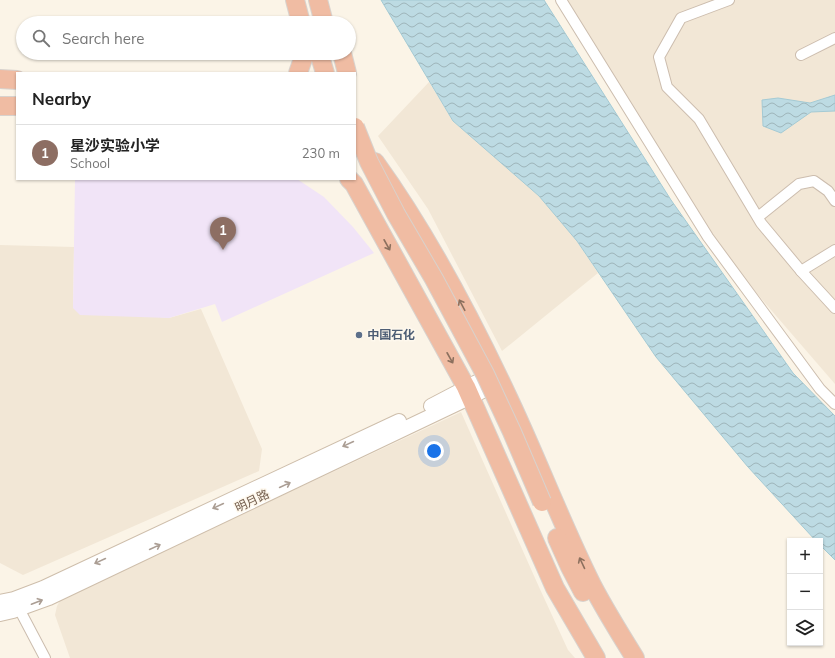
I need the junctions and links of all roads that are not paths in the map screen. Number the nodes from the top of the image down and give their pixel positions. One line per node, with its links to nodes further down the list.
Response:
1 (295, 0): 7 (highway)
2 (306, 0): 8 (highway)
3 (318, 0): 9 (highway)
4 (330, 0): 10 (highway)
5 (561, 0): 39 (street)
6 (729, 0): 33 (street)
7 (298, 16)
8 (310, 16)
9 (322, 16)
10 (333, 16)
11 (835, 38): 12 (street)
12 (801, 54)
13 (303, 60): 18 (highway)
14 (305, 60): 19 (highway)
15 (321, 60): 20 (highway)
16 (332, 60): 21 (highway)
17 (344, 60): 22 (highway)
18 (298, 72)
19 (306, 72)
20 (325, 72)
21 (336, 72)
22 (347, 72)
23 (0, 79): 24 (highway)
24 (16, 80)
25 (0, 106): 26 (highway)
26 (16, 106)
27 (356, 130): 40 (highway, bridge)
28 (356, 149): 37 (highway, one-way to 28); 40 (highway)
29 (342, 180): 32 (highway)
30 (350, 180): 32 (highway)
31 (835, 202): 33 (street)
32 (368, 211): 38 (highway, one-way to 38)
33 (758, 217): 35 (street)
34 (835, 250): 35 (street)
35 (801, 271): 36 (street)
36 (835, 308)
37 (498, 377): 38 (street, 明月路); 48 (highway, one-way to 37)
38 (468, 392): 42 (street, 明月路); 45 (highway)
39 (835, 404)
40 (538, 506): 46 (highway); 47 (highway)
41 (0, 602): 42 (street, 明月路)
42 (17, 604): 43 (street, 明月路); 44 (street)
43 (0, 614)
44 (45, 658)
45 (596, 658)
46 (609, 658)
47 (626, 658)
48 (635, 658)

